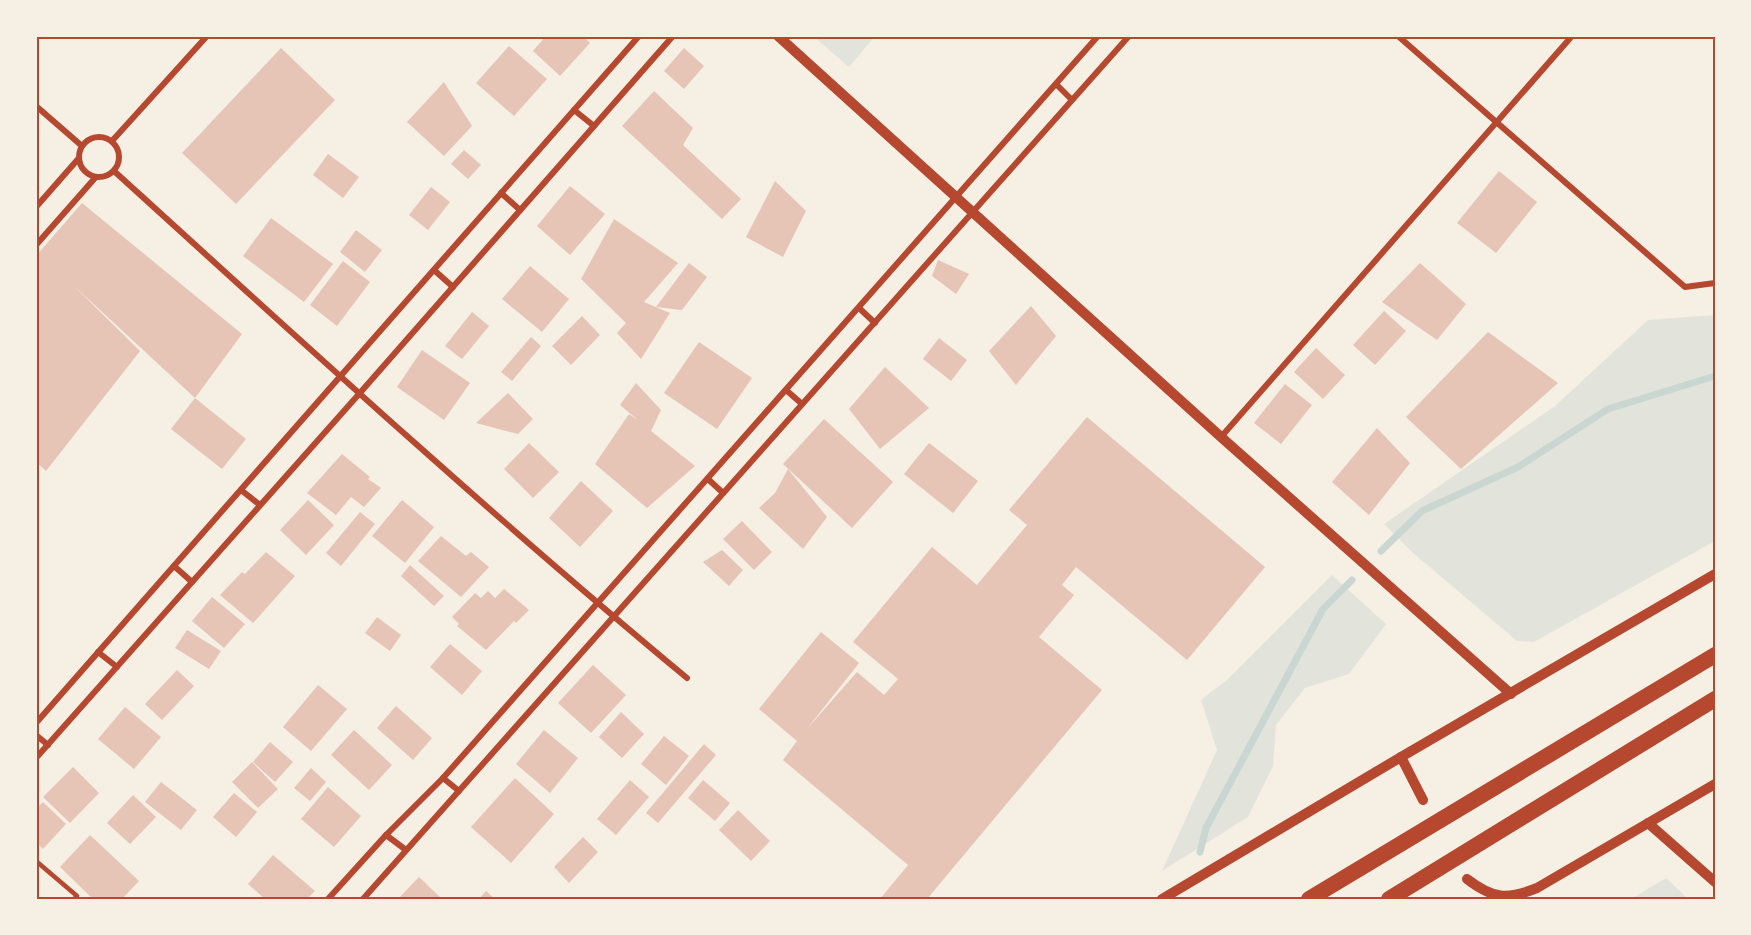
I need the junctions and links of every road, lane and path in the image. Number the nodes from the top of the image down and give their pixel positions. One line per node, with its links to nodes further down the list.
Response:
1 (207, 36): 15 (street)
2 (639, 36): 12 (street)
3 (673, 36): 14 (street)
4 (778, 36): 21 (street)
5 (1098, 36): 9 (street)
6 (1129, 36): 10 (street)
7 (1398, 36): 13 (street)
8 (1572, 36): 13 (street)
9 (1056, 84): 10 (street); 21 (street)
10 (1072, 100): 24 (street)
11 (36, 106): 16 (street)
12 (574, 110): 14 (street); 20 (street)
13 (1497, 121): 27 (street); 35 (street)
14 (594, 126): 23 (street)
15 (112, 141): 16 (street); 18 (street)
16 (82, 146): 17 (street)
17 (79, 158): 19 (street); 22 (street)
18 (114, 171): 19 (street); 31 (street)
19 (95, 178): 25 (street)
20 (501, 193): 23 (street); 26 (street)
21 (956, 197): 24 (street); 29 (street)
22 (36, 207)
23 (520, 210): 28 (street)
24 (973, 213): 30 (street); 35 (street)
25 (36, 245)
26 (434, 270): 28 (street); 31 (street)
27 (1715, 283)
28 (453, 287): 33 (street)
29 (859, 308): 30 (street); 32 (street)
30 (875, 323): 34 (street)
31 (340, 376): 33 (street); 37 (street)
32 (786, 390): 34 (street); 36 (street)
33 (359, 394): 39 (street); 43 (street)
34 (802, 404): 38 (street)
35 (1221, 437): 49 (street)
36 (708, 479): 38 (street); 43 (street)
37 (241, 490): 39 (street); 40 (street)
38 (723, 493): 44 (street)
39 (260, 505): 42 (street)
40 (174, 566): 42 (street); 45 (street)
41 (1715, 574): 49 (street)
42 (192, 582): 47 (street)
43 (598, 603): 44 (street); 56 (street)
44 (614, 616): 48 (street); 58 (street)
45 (99, 652): 47 (street); 51 (street)
46 (1715, 655): 70 (highway)
47 (117, 667): 53 (street)
48 (687, 678)
49 (1511, 694): 54 (street)
50 (1715, 699): 71 (highway)
51 (36, 723)
52 (36, 735): 53 (street)
53 (48, 745): 55 (street)
54 (1401, 757): 59 (street); 69 (street)
55 (36, 758)
56 (443, 778): 58 (street); 61 (street)
57 (1715, 784): 60 (street)
58 (459, 791): 62 (street)
59 (1423, 800)
60 (1648, 823): 64 (street); 65 (street)
61 (386, 835): 62 (street); 67 (street)
62 (406, 850): 68 (street)
63 (36, 861): 66 (lane)
64 (1467, 879)
65 (1715, 882)
66 (74, 899)
67 (328, 899)
68 (363, 899)
69 (1162, 899)
70 (1309, 899)
71 (1389, 899)

